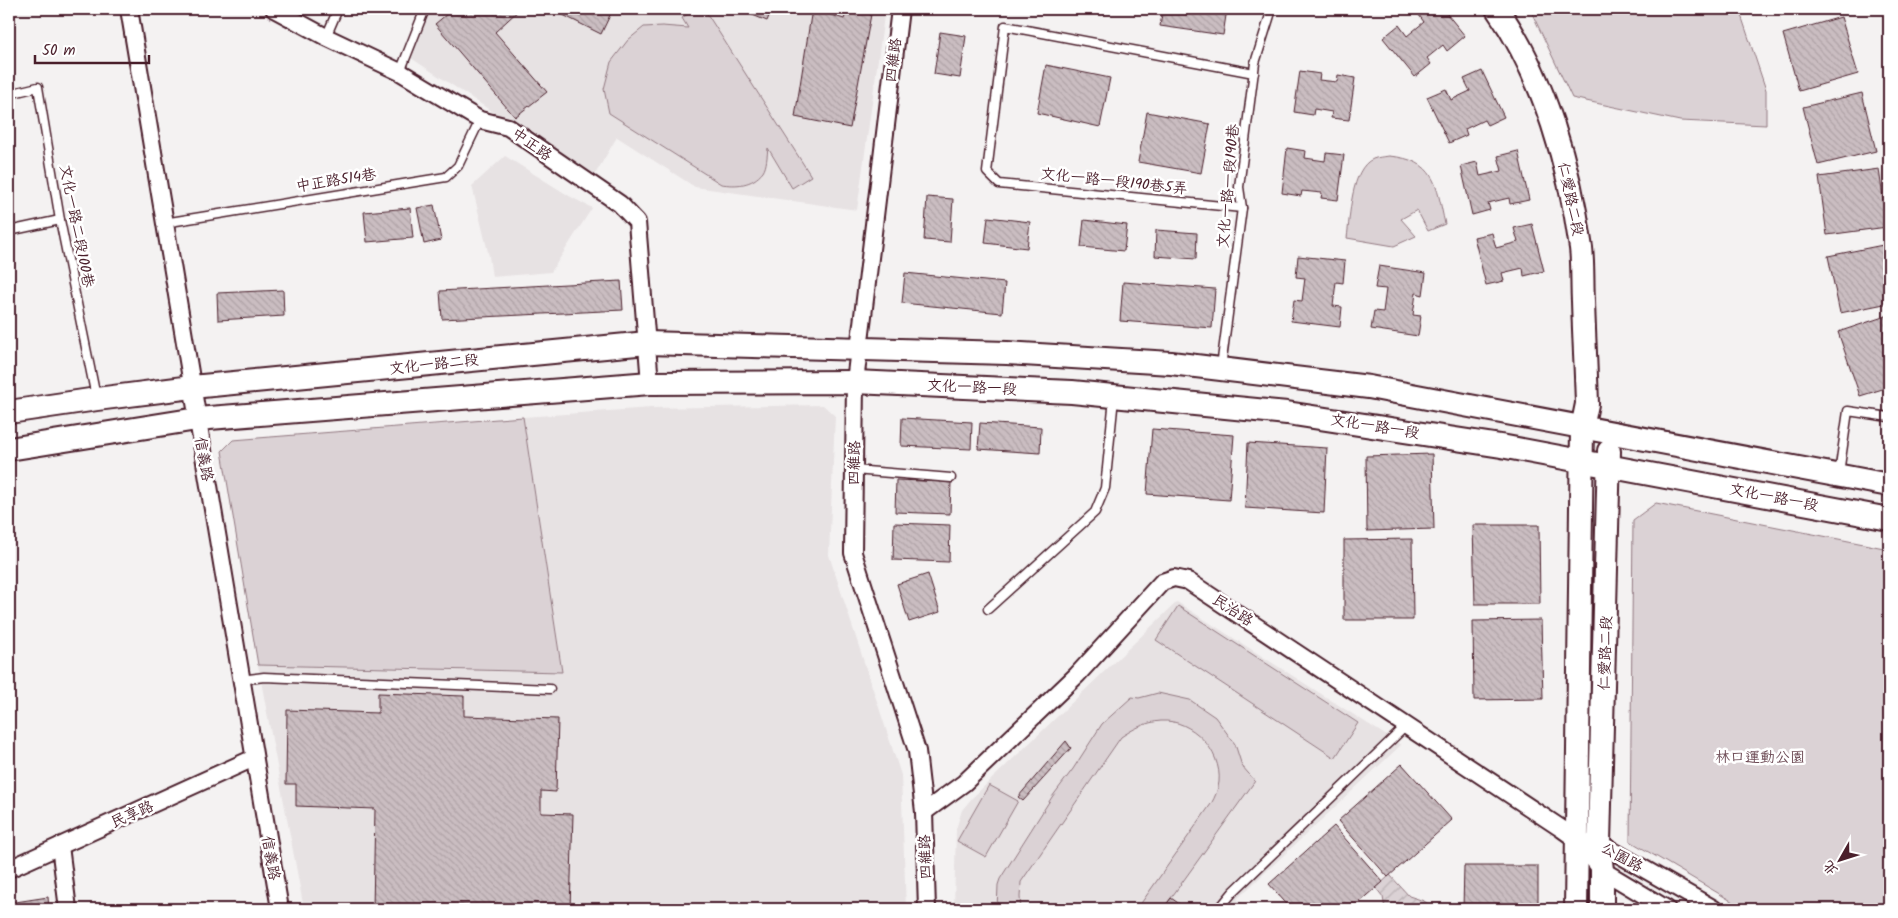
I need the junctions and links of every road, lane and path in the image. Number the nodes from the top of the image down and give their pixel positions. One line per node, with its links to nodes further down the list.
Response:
1 (129, 9): 15 (street, 信義路)
2 (274, 9): 8 (street, 中正路)
3 (338, 9): 8 (lane)
4 (425, 9): 9 (lane)
5 (900, 9): 18 (street, 四維路)
6 (1272, 9): 10 (lane, 文化一路一段190巷)
7 (1497, 9): 25 (main road, 仁愛路二段)
8 (326, 37): 9 (street, 中正路)
9 (400, 72): 12 (street, 中正路)
10 (1254, 73): 13 (lane, 文化一路一段190巷); 13 (lane, 文化一路一段190巷5弄)
11 (9, 94): 14 (lane, 文化一路二段100巷)
12 (480, 120): 15 (lane, 中正路514巷); 17 (street, 中正路)
13 (1242, 208): 19 (lane, 文化一路一段190巷)
14 (60, 220): 16 (lane); 24 (lane, 文化一路二段100巷)
15 (164, 223): 22 (street, 信義路)
16 (9, 231)
17 (647, 342): 18 (main road, 文化一路二段); 21 (street, 中正路); 22 (main road, 文化一路二段)
18 (861, 348): 19 (main road); 20 (street, 四維路)
19 (1221, 368): 29 (main road)
20 (855, 382): 21 (main road); 23 (main road, 文化一路一段); 34 (street, 四維路)
21 (650, 383): 28 (main road)
22 (192, 387): 24 (main road, 文化一路二段); 28 (street, 信義路)
23 (1114, 396): 32 (main road, 文化一路一段); 39 (lane)
24 (97, 399): 26 (main road, 文化一路二段)
25 (1587, 404): 29 (main road, 仁愛路二段); 30 (main road)
26 (9, 412)
27 (1889, 417): 35 (lane)
28 (197, 419): 31 (main road); 40 (street, 信義路)
29 (1582, 428): 30 (main road); 32 (main road, 仁愛路二段)
30 (1608, 433): 33 (main road, 仁愛路二段); 35 (main road)
31 (9, 449)
32 (1581, 460): 33 (main road, 文化一路一段); 45 (main road, 仁愛路二段)
33 (1610, 466): 38 (main road, 文化一路一段); 46 (main road, 仁愛路二段)
34 (854, 470): 36 (lane); 44 (street, 四維路)
35 (1839, 475): 37 (main road)
36 (951, 478)
37 (1889, 485)
38 (1889, 519)
39 (988, 609)
40 (241, 680): 41 (lane); 43 (street, 信義路)
41 (550, 689)
42 (1407, 725): 44 (street, 民治路); 45 (street, 民治路); 54 (lane)
43 (254, 758): 47 (street, 民享路); 52 (street, 信義路)
44 (924, 812): 53 (street, 四維路)
45 (1576, 839): 46 (street, 公園路); 49 (street, 公園路); 55 (main road, 仁愛路二段)
46 (1599, 843): 49 (main road, 仁愛路二段); 50 (street, 公園路)
47 (60, 846): 48 (street, 民享路); 51 (street)
48 (9, 869)
49 (1602, 870): 56 (main road, 仁愛路二段); 57 (street, 公園路)
50 (1676, 888): 57 (street); 58 (street, 公園路)
51 (68, 909)
52 (280, 909)
53 (927, 909)
54 (1219, 909)
55 (1576, 909)
56 (1602, 909)
57 (1666, 909)
58 (1714, 909)

